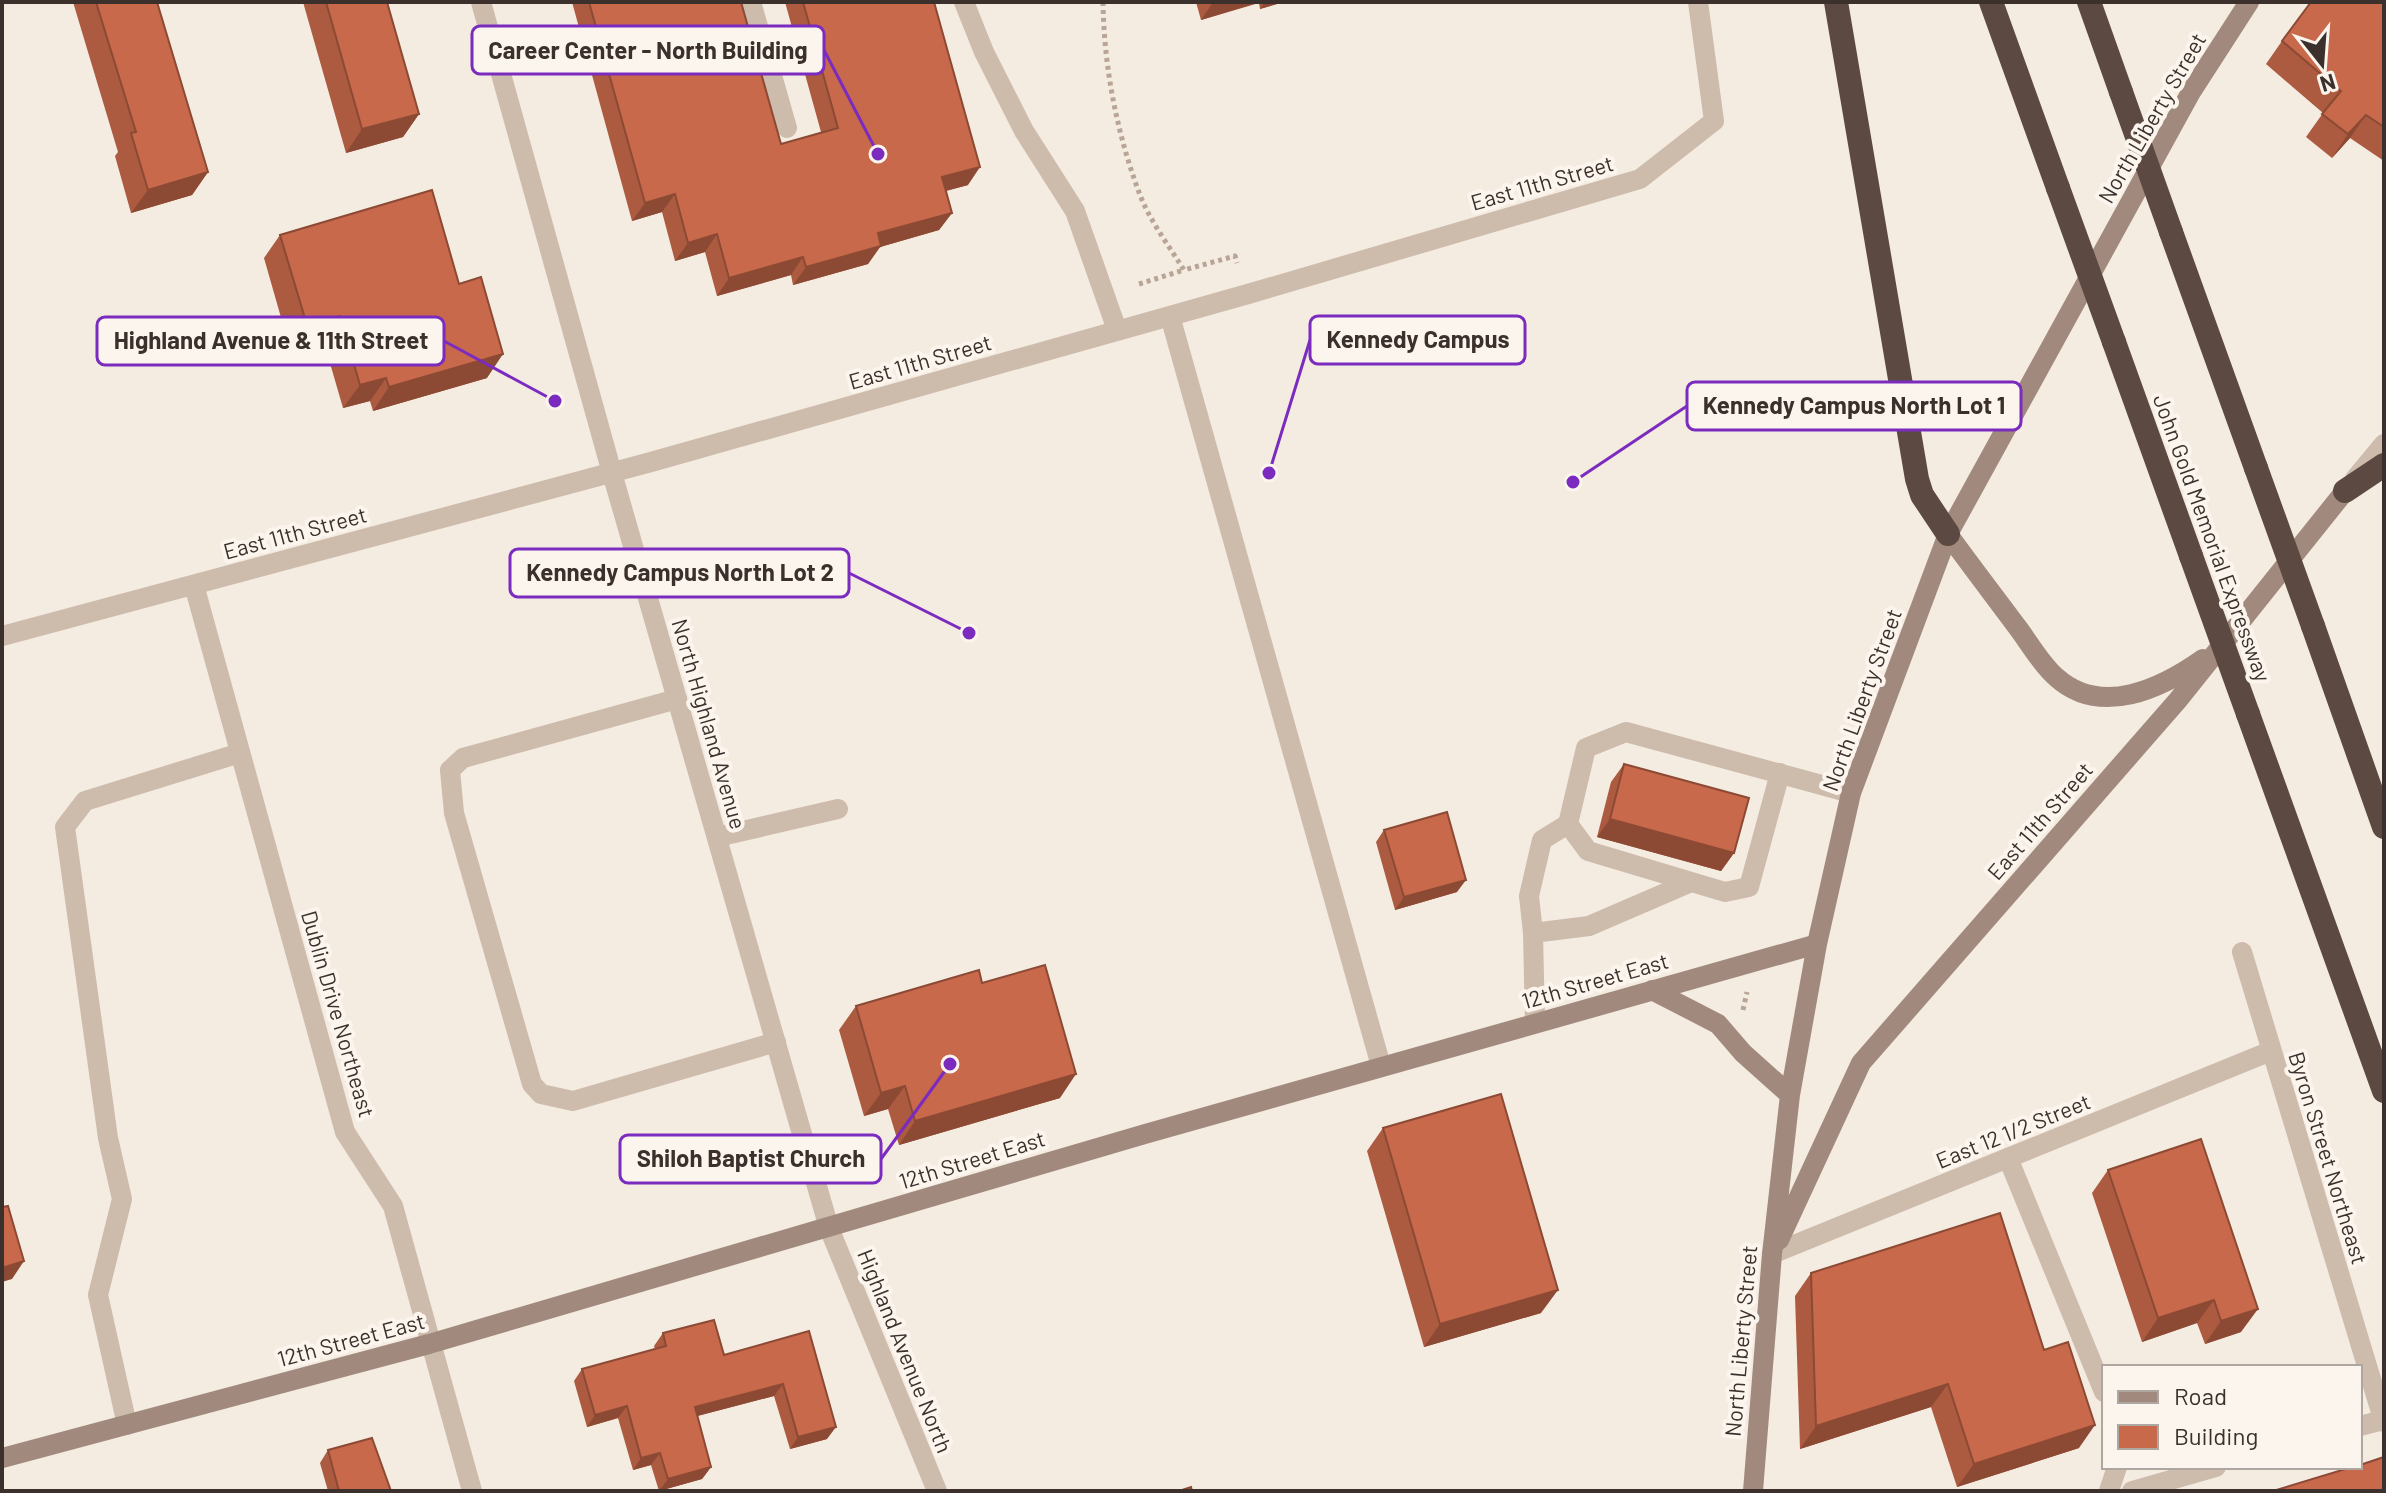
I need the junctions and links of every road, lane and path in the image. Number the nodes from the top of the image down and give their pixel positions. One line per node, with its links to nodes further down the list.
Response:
1 (481, 2): 18 (street, North Highland Avenue)
2 (751, 2): 10 (street)
3 (964, 2): 15 (street)
4 (1103, 2): 12 (path)
5 (1698, 2): 14 (street, East 11th Street)
6 (1836, 2): 20 (highway)
7 (1991, 2): 43 (highway, John Gold Memorial Expressway, bridge)
8 (2089, 2): 25 (highway, bridge)
9 (2249, 2): 20 (main road, North Liberty Street)
10 (787, 128)
11 (1237, 263): 12 (path)
12 (1184, 270): 13 (path)
13 (1139, 284)
14 (1170, 316): 15 (street, East 11th Street); 42 (street)
15 (1117, 330): 18 (street, East 11th Street)
16 (2384, 444): 19 (street, East 11th Street)
17 (2384, 465): 19 (highway)
18 (612, 473): 21 (street, East 11th Street); 24 (street, North Highland Avenue)
19 (2345, 491): 22 (main road, East 11th Street)
20 (1948, 534): 22 (main road); 29 (main road, North Liberty Street)
21 (194, 585): 23 (street, East 11th Street); 26 (street, Dublin Drive Northeast)
22 (2231, 635): 47 (main road, East 11th Street)
23 (2, 636)
24 (677, 699): 33 (street, North Highland Avenue); 40 (street)
25 (2353, 738): 28 (highway); 32 (highway)
26 (240, 753): 48 (street, Dublin Drive Northeast); 51 (street)
27 (1780, 773): 29 (street); 31 (street); 34 (street)
28 (2384, 783)
29 (1851, 793): 36 (main road, North Liberty Street)
30 (838, 809): 33 (street)
31 (1568, 824): 34 (street); 35 (street)
32 (2384, 827)
33 (717, 837): 40 (street, North Highland Avenue)
34 (1691, 882): 35 (street)
35 (1533, 933): 39 (street)
36 (1817, 944): 38 (main road, 12th Street East); 44 (main road, North Liberty Street)
37 (2242, 952): 41 (street, Byron Street Northeast)
38 (1652, 990): 39 (main road, 12th Street East); 44 (main road)
39 (1535, 1023): 42 (main road, 12th Street East)
40 (776, 1042): 46 (street, North Highland Avenue)
41 (2271, 1051): 45 (street, East 12 1/2 Street); 50 (street, Byron Street Northeast)
42 (1381, 1066): 46 (main road, 12th Street East)
43 (2384, 1091)
44 (1790, 1095): 47 (main road, North Liberty Street)
45 (2008, 1158): 47 (street, East 12 1/2 Street); 49 (street)
46 (829, 1228): 48 (main road, 12th Street East); 57 (street, Highland Avenue North)
47 (1772, 1254): 58 (main road, North Liberty Street)
48 (429, 1344): 51 (main road, 12th Street East); 56 (street, Dublin Drive Northeast)
49 (2102, 1387)
50 (2384, 1421): 52 (street)
51 (127, 1425): 53 (main road, 12th Street East)
52 (2362, 1426)
53 (2, 1458)
54 (2116, 1469): 59 (street)
55 (2209, 1469): 60 (street)
56 (472, 1491)
57 (937, 1491)
58 (1753, 1491)
59 (2109, 1491)
60 (2132, 1491)

